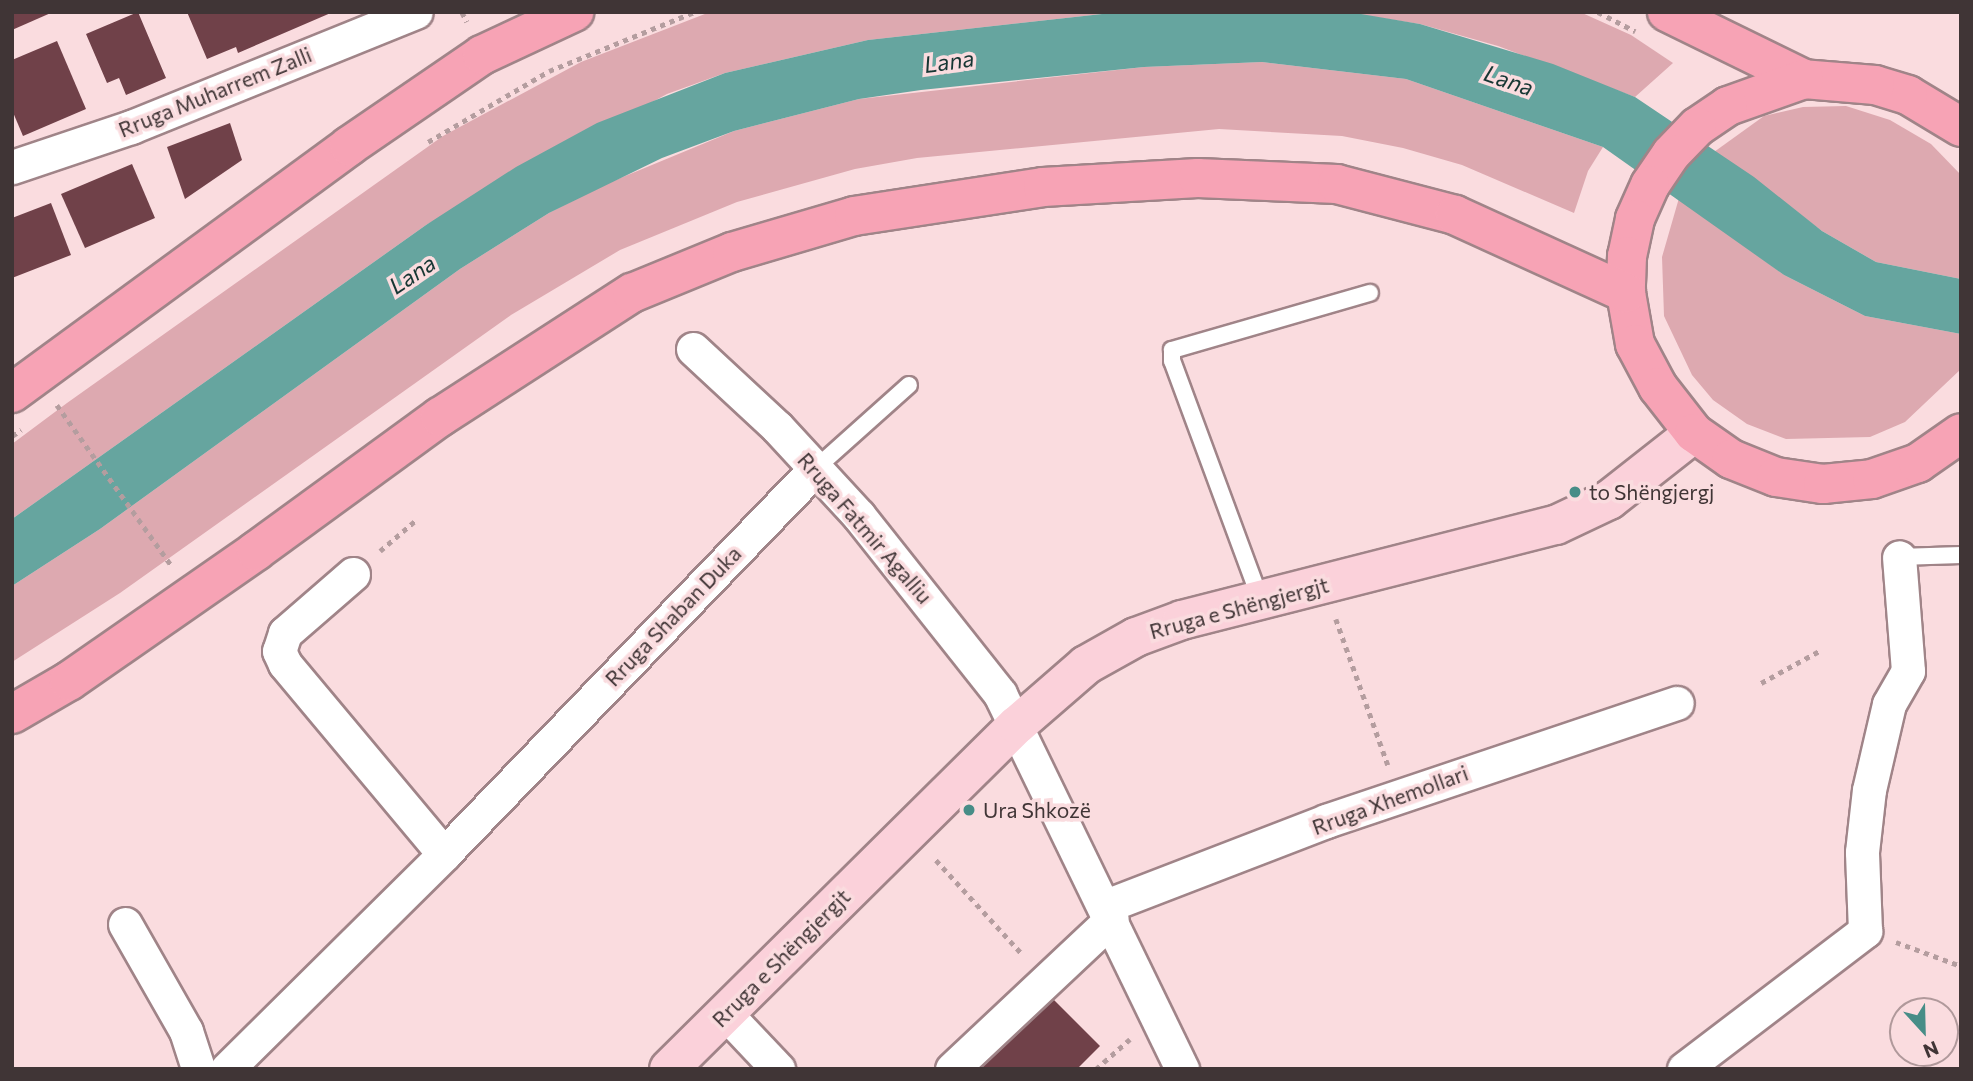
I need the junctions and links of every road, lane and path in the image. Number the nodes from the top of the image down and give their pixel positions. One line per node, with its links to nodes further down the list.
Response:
1 (416, 12): 8 (street, Rruga Muharrem Zalli)
2 (574, 12): 15 (main road)
3 (694, 12): 7 (path)
4 (1667, 12): 5 (main road)
5 (1804, 79): 6 (main road); 10 (main road)
6 (1961, 127)
7 (418, 149)
8 (12, 167)
9 (1370, 293): 26 (lane)
10 (1626, 293): 17 (main road); 31 (main road)
11 (693, 349): 20 (street, Rruga Fatmir Agalliu)
12 (909, 385): 20 (lane, Rruga Shaban Duka)
13 (68, 397): 16 (path)
14 (61, 410): 24 (path)
15 (18, 411): 18 (path)
16 (46, 413)
17 (1693, 433): 19 (main road); 26 (main road, Rruga e Shëngjergjt)
18 (12, 436)
19 (1960, 436)
20 (815, 468): 32 (street, Rruga Fatmir Agalliu); 34 (street, Rruga Shaban Duka)
21 (416, 520): 25 (path)
22 (1961, 555): 23 (lane)
23 (1899, 557): 48 (street)
24 (171, 563)
25 (353, 574): 34 (street)
26 (1261, 600): 32 (main road, Rruga e Shëngjergjt)
27 (1335, 615): 33 (path)
28 (1821, 650): 29 (path)
29 (1761, 683)
30 (1677, 703): 33 (street, Rruga Xhemollari)
31 (12, 714)
32 (1017, 725): 36 (street); 41 (main road, Rruga e Shëngjergjt)
33 (1399, 796): 36 (street, Rruga Xhemollari)
34 (444, 854): 43 (street, Rruga Shaban Duka)
35 (936, 860): 40 (path)
36 (1109, 913): 40 (street); 47 (street)
37 (125, 924): 42 (street)
38 (1936, 956): 39 (path)
39 (1961, 966)
40 (1046, 980): 46 (street)
41 (726, 1014): 44 (main road, Rruga e Shëngjergjt); 45 (street)
42 (198, 1069)
43 (227, 1069)
44 (669, 1069)
45 (778, 1069)
46 (952, 1069)
47 (1182, 1069)
48 (1685, 1069)

